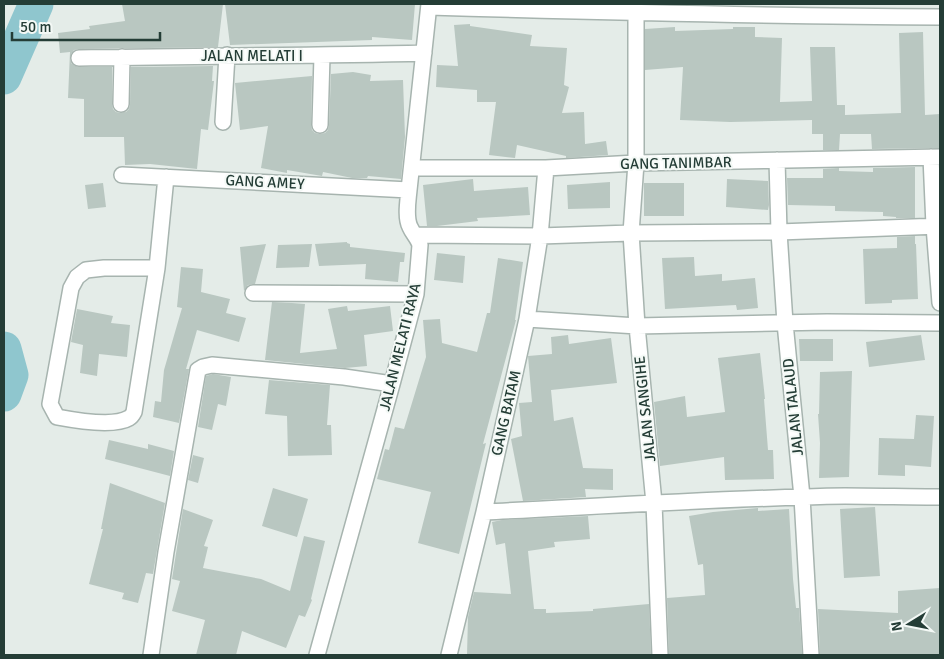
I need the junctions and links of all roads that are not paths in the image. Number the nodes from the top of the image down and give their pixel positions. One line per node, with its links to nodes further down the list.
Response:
1 (429, 5): 2 (street); 4 (street, JALAN MELATI RAYA)
2 (636, 13): 3 (street); 14 (street, JALAN SANGIHE)
3 (940, 17)
4 (424, 53): 6 (street, JALAN MELATI I); 15 (street, JALAN MELATI RAYA)
5 (226, 55): 6 (street, JALAN MELATI I); 7 (street, JALAN MELATI I); 10 (street)
6 (322, 56): 11 (street)
7 (122, 57): 8 (street, JALAN MELATI I); 9 (street)
8 (79, 58)
9 (121, 104)
10 (223, 122)
11 (320, 125)
12 (936, 157): 13 (street, GANG TANIMBAR); 20 (street)
13 (777, 160): 14 (street, GANG TANIMBAR); 21 (street, JALAN TALAUD)
14 (636, 163): 16 (street, GANG TANIMBAR); 22 (street, JALAN SANGIHE)
15 (412, 168): 16 (street, GANG TANIMBAR); 19 (street, JALAN MELATI RAYA)
16 (546, 168): 24 (street, GANG BATAM)
17 (122, 175): 18 (street, GANG AMEY)
18 (166, 177): 19 (street, GANG AMEY); 25 (street)
19 (409, 190): 23 (street, JALAN MELATI RAYA)
20 (937, 226): 21 (street); 28 (street)
21 (779, 232): 22 (street); 30 (street, JALAN TALAUD)
22 (631, 233): 24 (street); 32 (street, JALAN SANGIHE)
23 (416, 235): 24 (street); 27 (street, JALAN MELATI RAYA)
24 (540, 236): 29 (street, GANG BATAM)
25 (157, 268): 25 (street)
26 (253, 294): 27 (street)
27 (416, 294): 33 (street, JALAN MELATI RAYA)
28 (940, 303)
29 (527, 319): 32 (street); 37 (street, GANG BATAM)
30 (785, 323): 31 (street); 32 (street); 35 (street, JALAN TALAUD)
31 (940, 323)
32 (637, 326): 36 (street, JALAN SANGIHE)
33 (392, 384): 38 (street); 39 (street, JALAN MELATI RAYA)
34 (940, 497): 35 (street)
35 (802, 498): 36 (street); 42 (street, JALAN TALAUD)
36 (654, 503): 37 (street); 41 (street, JALAN SANGIHE)
37 (484, 512): 40 (street, GANG BATAM)
38 (151, 655)
39 (317, 655)
40 (449, 655)
41 (660, 655)
42 (810, 655)

